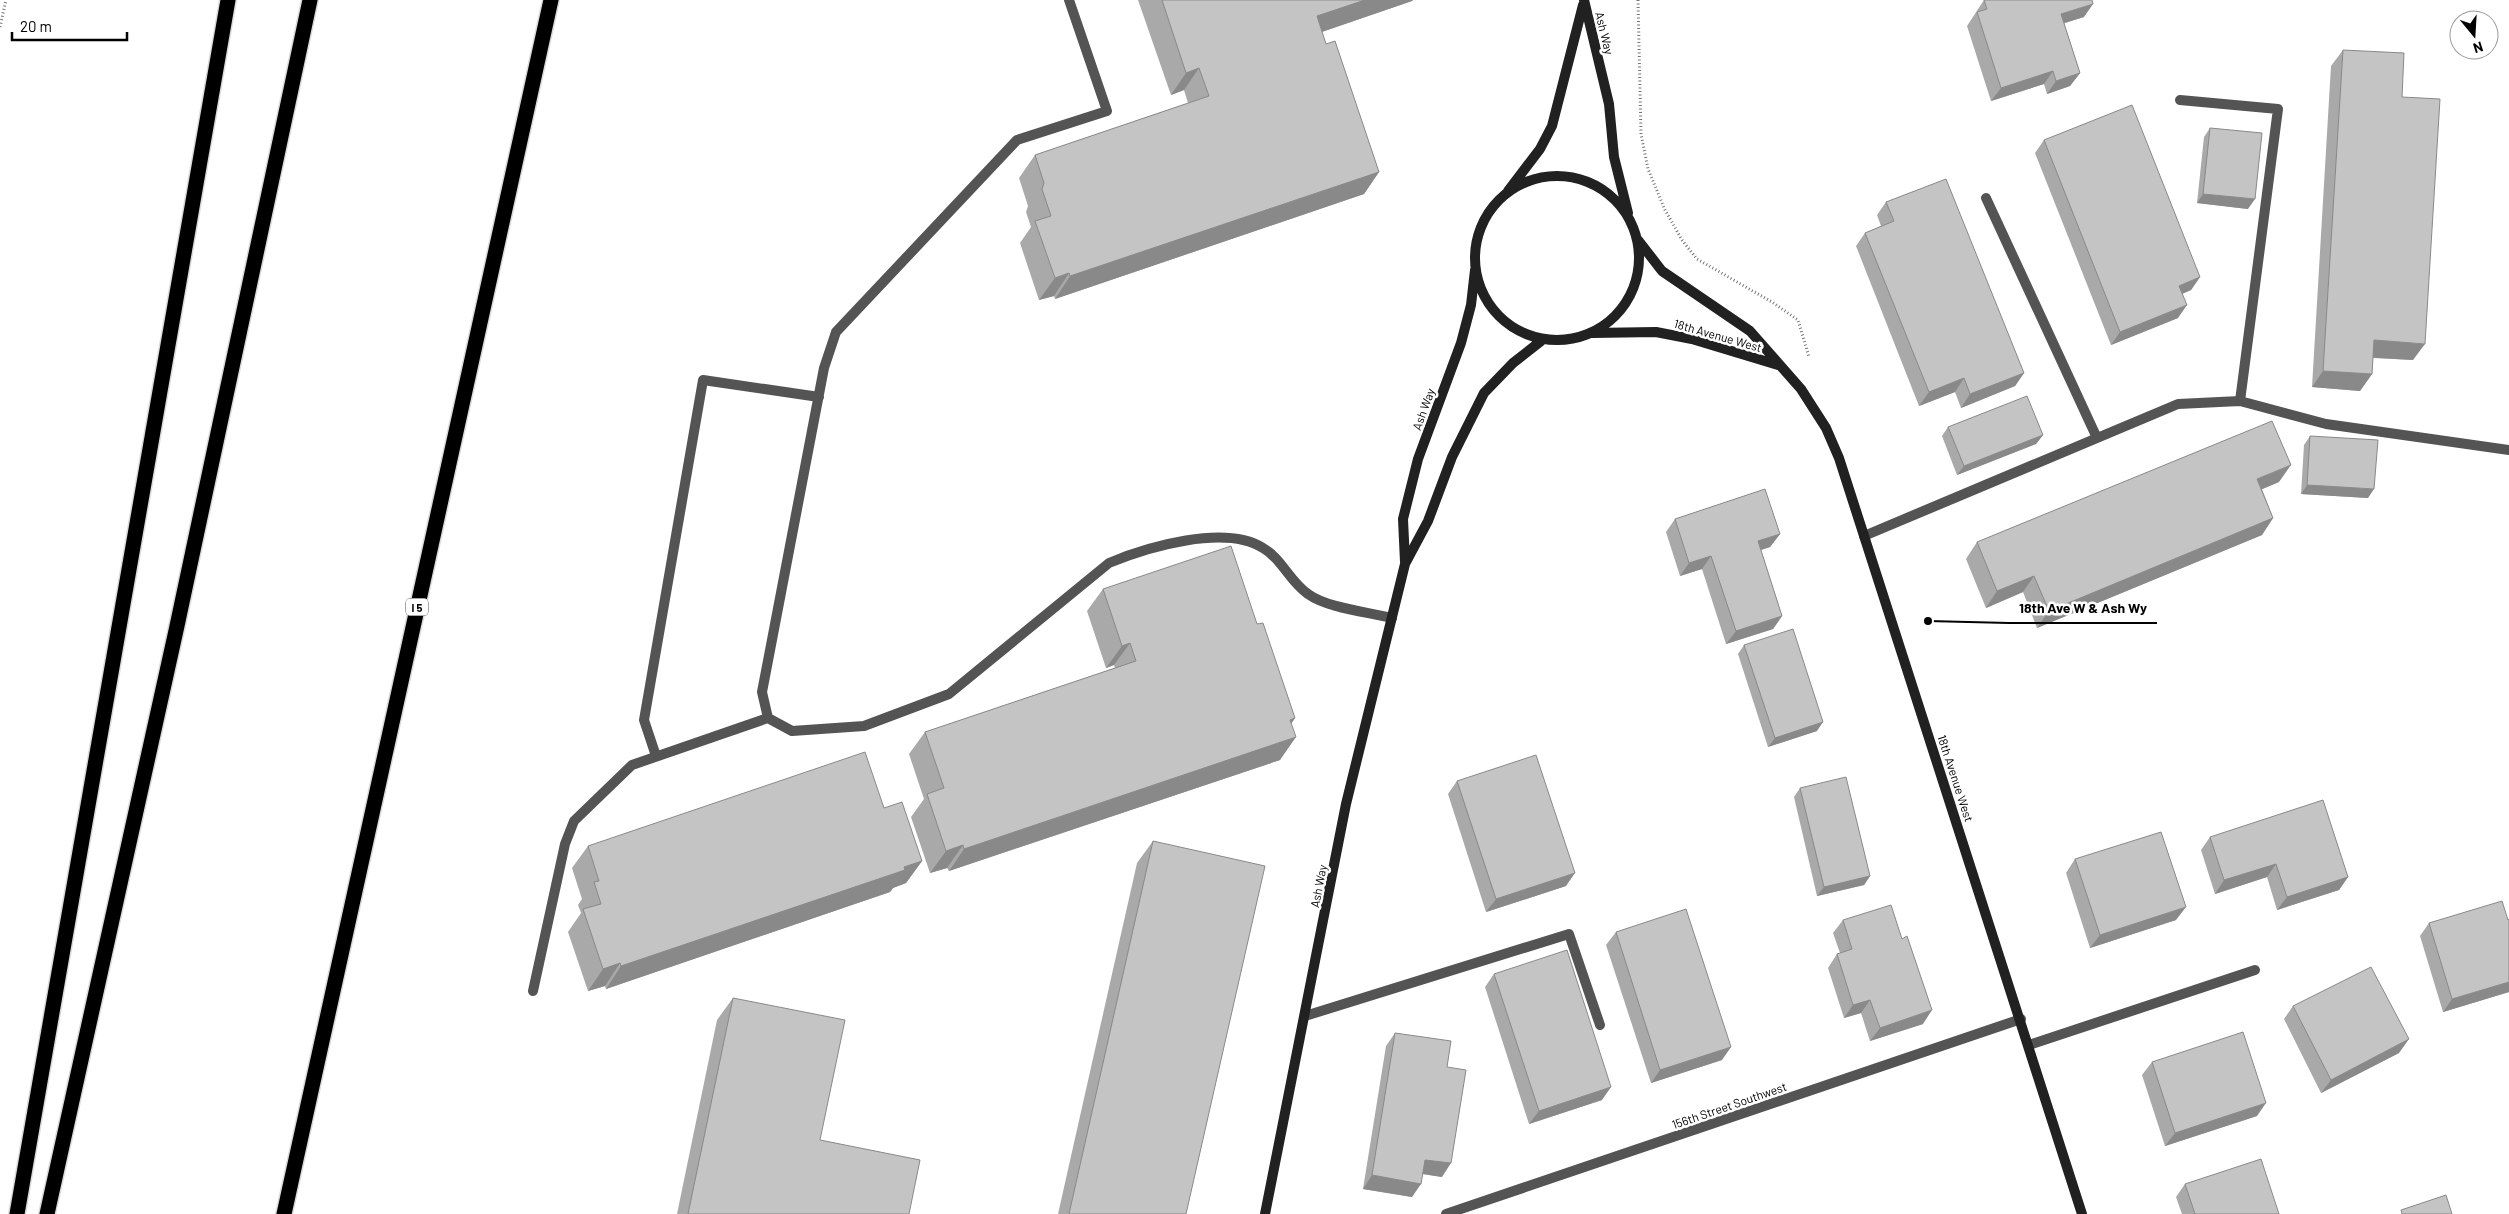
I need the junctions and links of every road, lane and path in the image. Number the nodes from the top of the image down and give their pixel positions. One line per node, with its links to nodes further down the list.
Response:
1 (6, 0): 8 (path)
2 (228, 0): 34 (highway)
3 (310, 0): 35 (highway)
4 (551, 0): 36 (highway, I 5)
5 (1069, 0): 19 (street)
6 (1638, 0): 15 (path)
7 (1584, 1): 10 (street, Ash Way); 12 (street, Ash Way)
8 (0, 26)
9 (2180, 100): 20 (street)
10 (1505, 195): 12 (street); 14 (street)
11 (1986, 198): 21 (street)
12 (1629, 217): 13 (street)
13 (1638, 240): 16 (street); 18 (street, 18th Avenue West)
14 (1476, 264): 17 (street); 24 (street, Ash Way)
15 (1798, 320)
16 (1591, 333): 17 (street); 18 (street, 18th Avenue West)
17 (1541, 341): 24 (street, Ash Way)
18 (1778, 365): 23 (street, 18th Avenue West)
19 (818, 397): 26 (street); 27 (street)
20 (2240, 401): 21 (street); 22 (street)
21 (2097, 438): 23 (street)
22 (2509, 450)
23 (1864, 536): 31 (street, 18th Avenue West)
24 (1405, 564): 25 (street, Ash Way)
25 (1392, 618): 26 (street); 30 (street, Ash Way)
26 (768, 718): 27 (street)
27 (656, 756): 29 (street)
28 (2255, 970): 33 (street)
29 (533, 991)
30 (1305, 1016): 32 (street); 37 (street, Ash Way)
31 (2021, 1019): 33 (street, 18th Avenue West); 38 (street, 156th Street Southwest)
32 (1600, 1025)
33 (2029, 1045): 39 (street, 18th Avenue West)
34 (17, 1214)
35 (47, 1214)
36 (284, 1214)
37 (1264, 1214)
38 (1446, 1214)
39 (2082, 1214)

